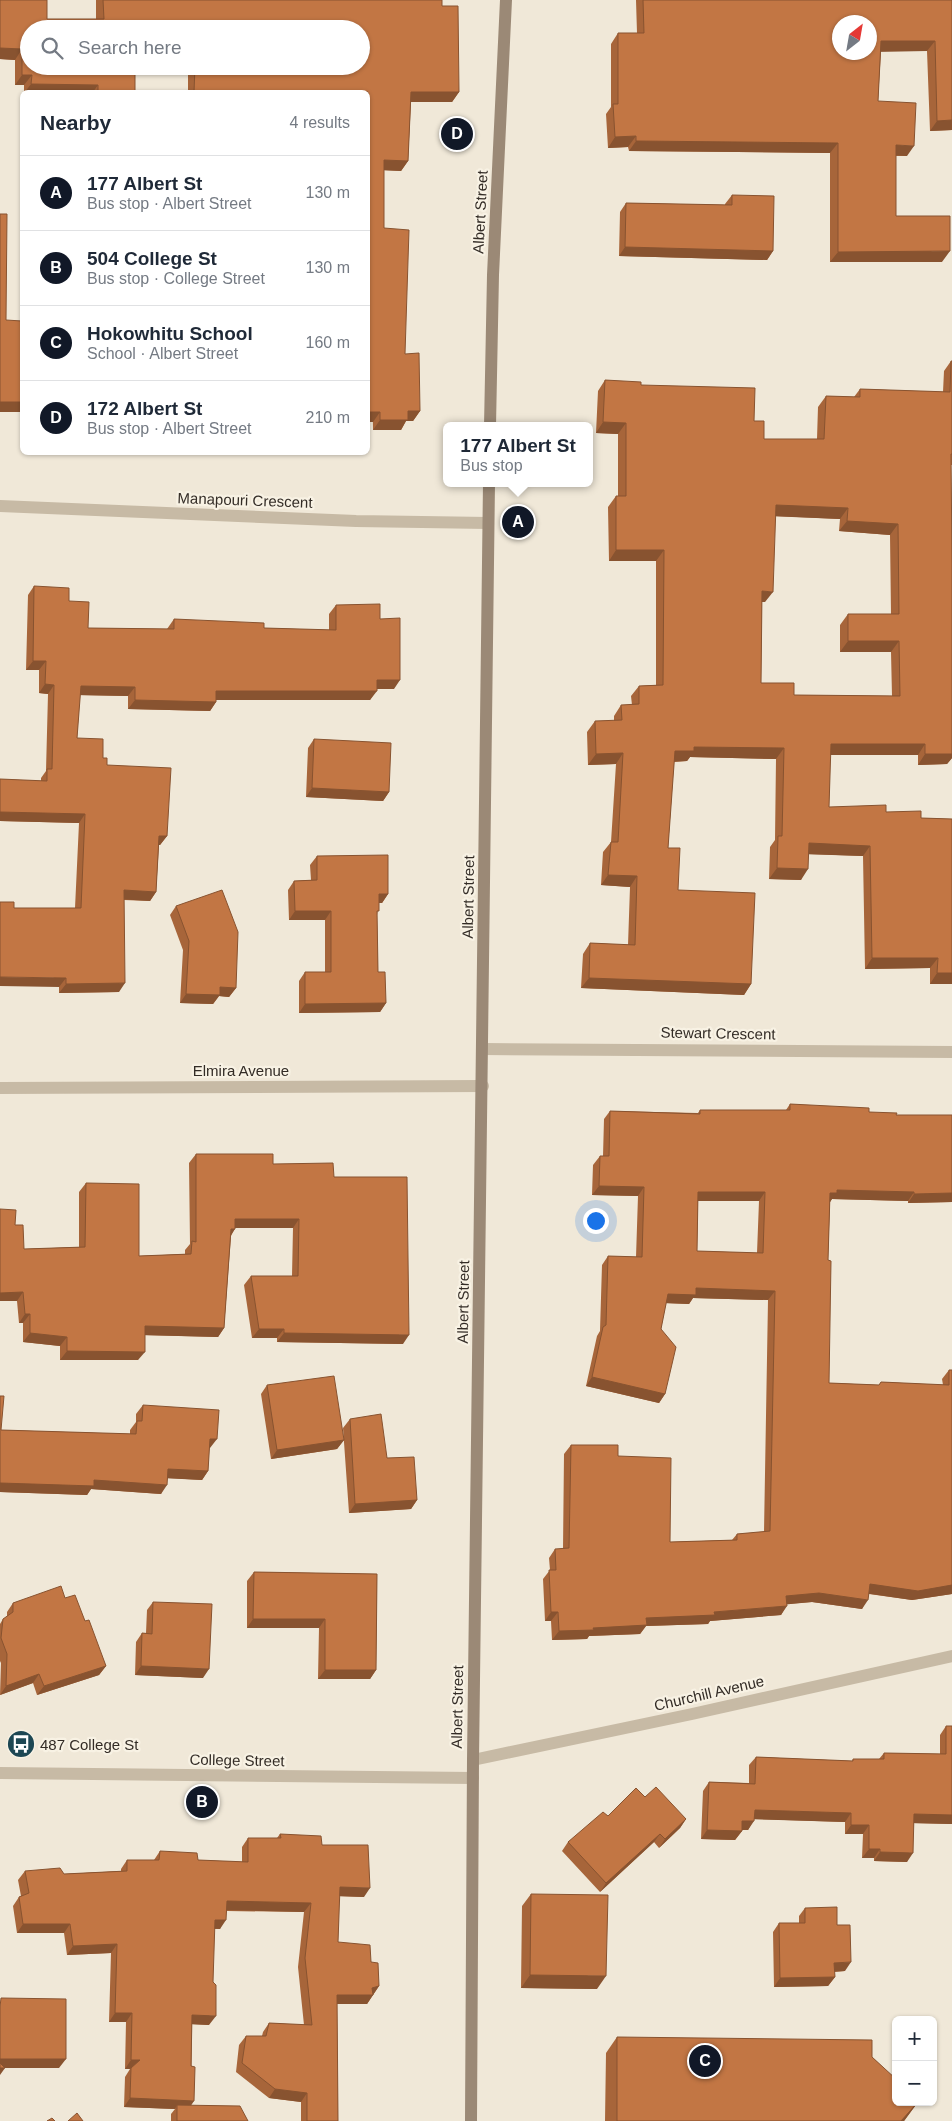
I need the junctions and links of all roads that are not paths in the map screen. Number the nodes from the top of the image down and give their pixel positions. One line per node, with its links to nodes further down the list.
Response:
1 (506, 0): 2 (main road, Albert Street)
2 (490, 422)
3 (489, 487): 5 (main road, Albert Street)
4 (0, 506): 5 (street, Manapouri Crescent)
5 (488, 523): 6 (main road, Albert Street)
6 (483, 1049): 7 (street, Stewart Crescent); 8 (main road, Albert Street)
7 (952, 1052)
8 (483, 1086): 9 (street, Elmira Avenue); 11 (main road, Albert Street)
9 (0, 1088)
10 (952, 1656): 11 (street, Churchill Avenue)
11 (473, 1760): 13 (main road, Albert Street)
12 (0, 1773): 13 (street, College Street)
13 (473, 1778): 14 (main road, Albert Street)
14 (472, 2121)

